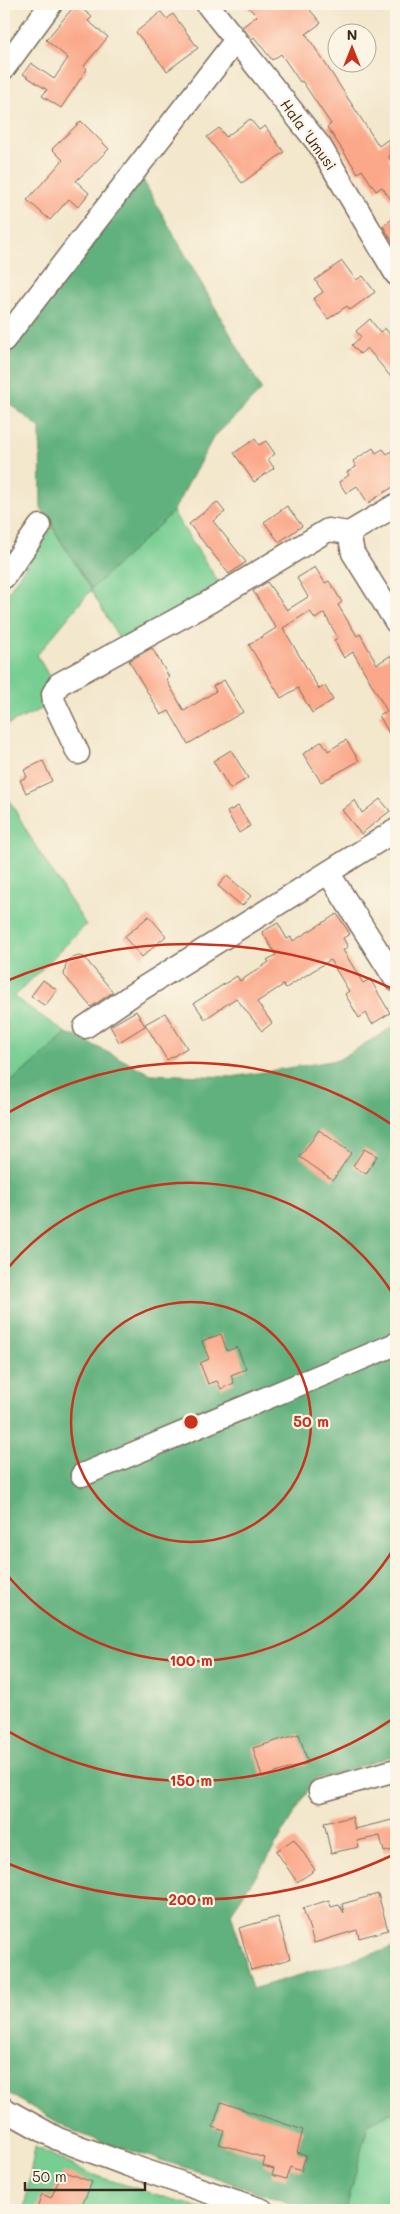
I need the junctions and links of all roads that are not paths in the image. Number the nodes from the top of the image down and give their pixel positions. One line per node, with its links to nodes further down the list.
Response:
1 (50, 4): 4 (street)
2 (207, 4): 3 (street, Hala 'Umusi)
3 (236, 40): 5 (street, Hala 'Umusi); 6 (street)
4 (4, 68)
5 (396, 274)
6 (4, 340)
7 (396, 505): 9 (street)
8 (40, 526): 10 (street)
9 (349, 533): 11 (street); 12 (street)
10 (4, 577)
11 (396, 622)
12 (78, 753)
13 (396, 830): 14 (street)
14 (329, 874): 15 (street); 16 (street)
15 (396, 980)
16 (85, 1027)
17 (396, 1344): 18 (street)
18 (82, 1475)
19 (396, 1770): 20 (street)
20 (320, 1791)
21 (4, 2109): 22 (street)
22 (262, 2210)

